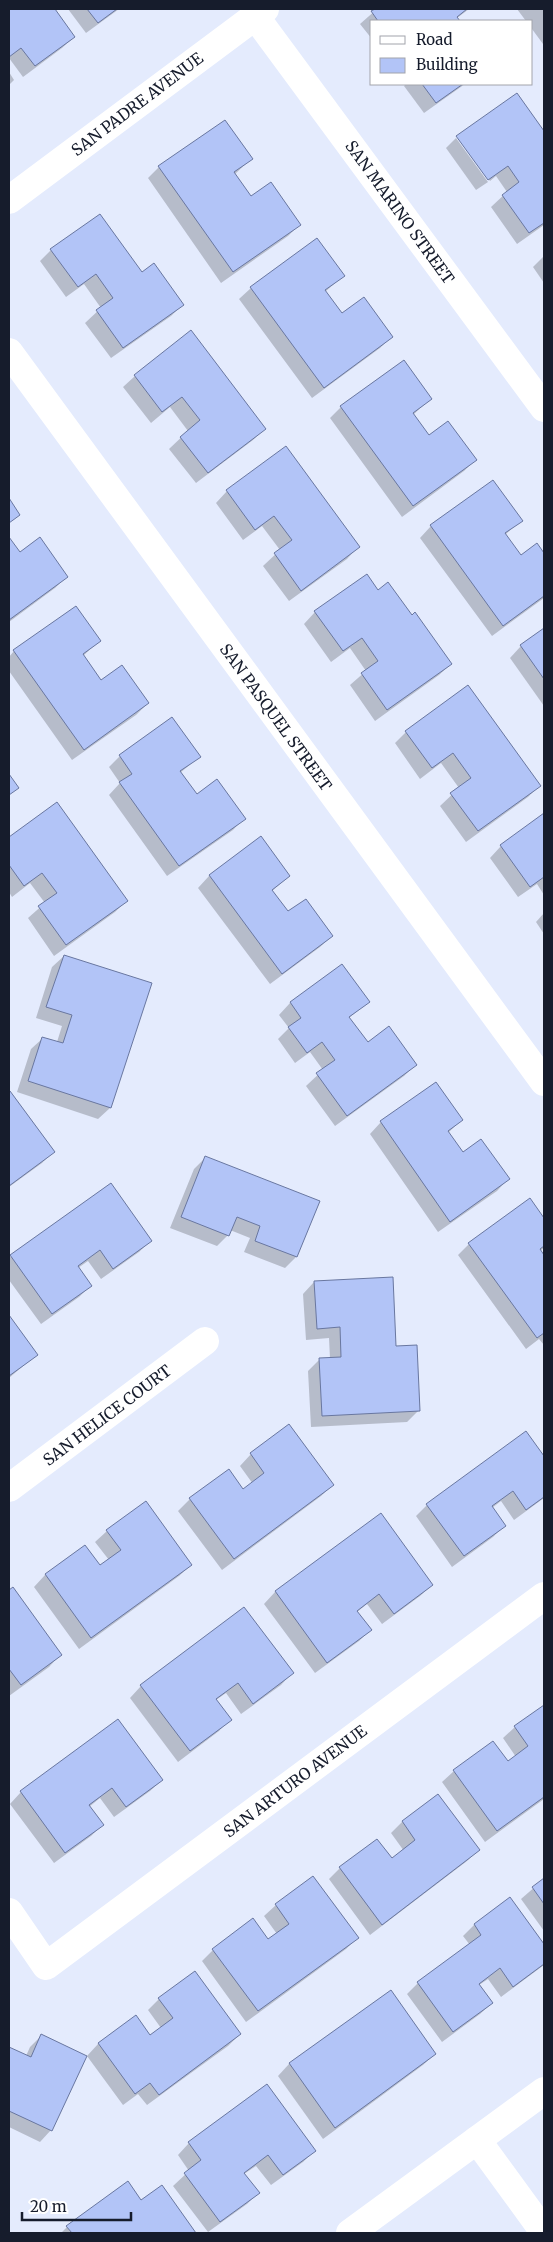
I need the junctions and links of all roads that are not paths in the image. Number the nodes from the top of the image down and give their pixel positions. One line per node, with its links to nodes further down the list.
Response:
1 (260, 12): 2 (street, SAN PADRE AVENUE); 4 (street, SAN MARINO STREET)
2 (9, 200)
3 (9, 352): 5 (street, SAN PASQUEL STREET)
4 (544, 408)
5 (544, 1082)
6 (205, 1342): 7 (street, SAN HELICE COURT)
7 (9, 1488)
8 (544, 1596): 9 (street, SAN ARTURO AVENUE)
9 (9, 1912)
10 (544, 2090): 11 (street)
11 (476, 2140): 12 (street); 13 (street)
12 (544, 2232)
13 (350, 2233)

